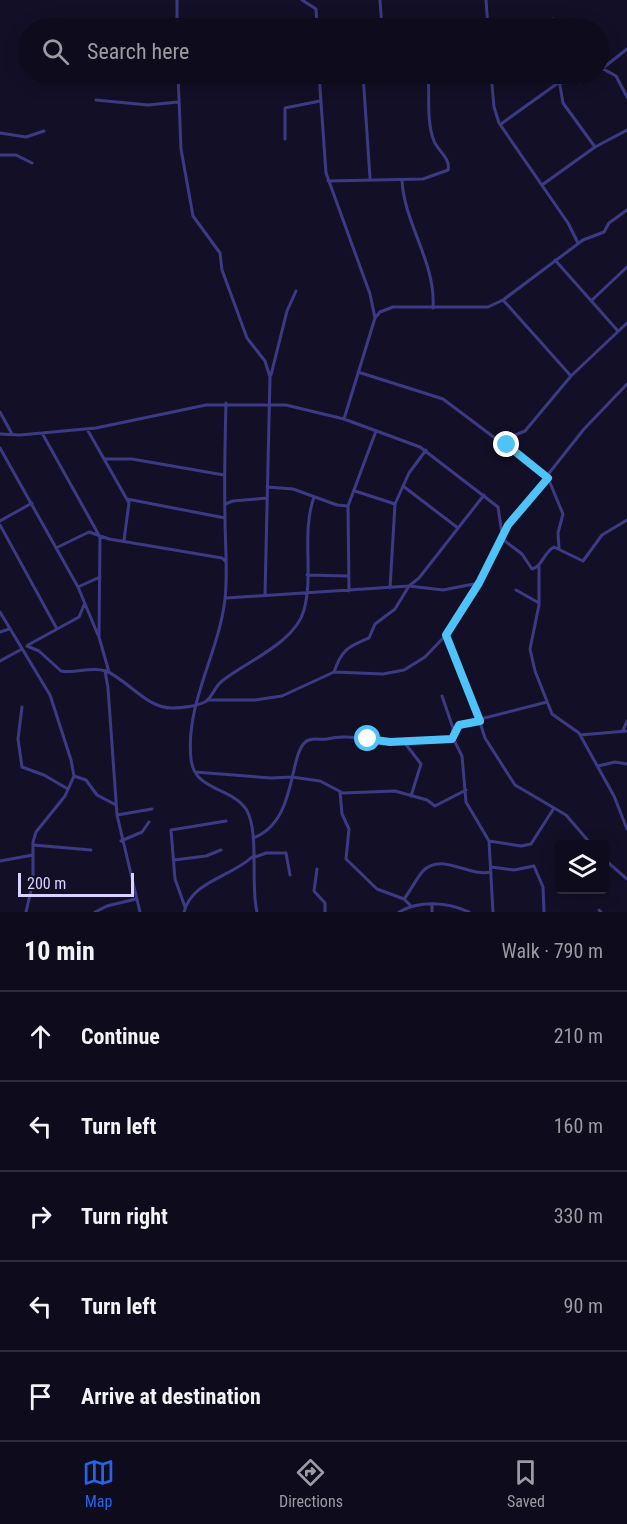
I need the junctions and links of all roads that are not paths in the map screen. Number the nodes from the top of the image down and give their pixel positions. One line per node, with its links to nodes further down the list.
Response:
1 (177, 0): 5 (street)
2 (302, 0): 6 (street)
3 (380, 0): 7 (street)
4 (486, 0): 8 (street)
5 (177, 18)
6 (316, 18)
7 (381, 18)
8 (487, 18)
9 (627, 49): 10 (street)
10 (609, 62)
11 (609, 72): 19 (street)
12 (178, 84): 22 (street)
13 (319, 84): 21 (street)
14 (364, 84): 31 (street)
15 (429, 84): 32 (street)
16 (492, 84): 23 (street)
17 (557, 84): 23 (street)
18 (558, 84): 28 (street)
19 (627, 97)
20 (96, 100): 22 (street)
21 (320, 101): 27 (street); 33 (street)
22 (178, 102): 48 (street)
23 (501, 124): 34 (street)
24 (627, 130): 28 (street)
25 (44, 131): 26 (street)
26 (0, 133)
27 (285, 139)
28 (595, 147): 34 (street)
29 (0, 155): 30 (street)
30 (33, 163)
31 (370, 178): 32 (street); 33 (street)
32 (402, 180): 42 (street)
33 (328, 181): 43 (street)
34 (542, 185): 36 (street)
35 (627, 210): 36 (street)
36 (578, 243): 37 (street)
37 (555, 260): 40 (street); 41 (street)
38 (627, 267): 41 (street)
39 (296, 291): 48 (street)
40 (503, 300): 42 (street); 47 (street)
41 (591, 301): 45 (street)
42 (433, 308): 43 (street)
43 (375, 318): 46 (street)
44 (627, 323): 45 (street)
45 (618, 331): 47 (street)
46 (358, 372): 53 (street); 59 (street)
47 (571, 376): 59 (street)
48 (270, 377): 51 (street)
49 (627, 384): 64 (street)
50 (226, 403): 51 (street); 54 (street); 63 (street)
51 (269, 405): 53 (street); 66 (street)
52 (0, 412): 58 (street)
53 (344, 418): 55 (street)
54 (87, 429): 56 (street); 62 (street)
55 (376, 431): 61 (street); 67 (street)
56 (42, 433): 58 (street); 79 (street)
57 (0, 434): 58 (street)
58 (12, 434)
59 (507, 445): 64 (street)
60 (0, 448): 72 (street)
61 (426, 450): 65 (street); 68 (street)
62 (104, 459): 63 (street); 71 (street)
63 (225, 475): 73 (street)
64 (548, 478): 83 (street); 86 (street)
65 (404, 486): 74 (street); 80 (street)
66 (267, 487): 69 (street); 70 (street)
67 (355, 491): 74 (street); 75 (street)
68 (484, 495): 80 (street); 83 (street)
69 (314, 497): 75 (street); 89 (street)
70 (267, 498): 73 (street); 99 (street)
71 (127, 499): 76 (street); 84 (street)
72 (32, 503): 78 (street); 85 (street)
73 (225, 504): 76 (street)
74 (395, 504): 95 (street)
75 (348, 506): 90 (street)
76 (225, 518): 87 (street)
77 (627, 520): 86 (street)
78 (0, 523): 105 (street)
79 (94, 527): 81 (street); 82 (street)
80 (458, 528): 93 (street)
81 (89, 532): 82 (street); 85 (street)
82 (99, 534): 84 (street); 91 (street)
83 (501, 537): 88 (street); 92 (street)
84 (124, 540): 87 (street)
85 (56, 548): 94 (street)
86 (559, 548): 88 (street)
87 (226, 562): 100 (street)
88 (539, 566): 101 (street)
89 (307, 575): 90 (street); 98 (street)
90 (348, 576): 97 (street)
91 (100, 578): 94 (street); 108 (street)
92 (479, 583): 93 (street); 107 (street)
93 (409, 586): 95 (street); 113 (street)
94 (78, 587): 102 (street)
95 (390, 588): 97 (street)
96 (516, 590): 101 (street)
97 (349, 592): 98 (street)
98 (307, 593): 99 (street); 115 (street)
99 (265, 595): 100 (street)
100 (225, 598): 117 (street)
101 (540, 603): 116 (street)
102 (84, 605): 105 (street); 108 (street)
103 (0, 612): 104 (street)
104 (9, 629): 106 (street); 110 (street)
105 (57, 629): 109 (street)
106 (0, 632)
107 (446, 635): 113 (street); 119 (street)
108 (99, 637): 112 (street)
109 (27, 646): 110 (street); 112 (street)
110 (22, 649): 111 (street); 129 (street)
111 (0, 661)
112 (107, 672): 117 (street); 135 (street)
113 (334, 672): 115 (street)
114 (442, 696): 122 (street)
115 (207, 700): 117 (street)
116 (547, 702): 119 (street); 123 (street)
117 (197, 704): 128 (street)
118 (22, 707): 131 (street)
119 (480, 721): 122 (street); 136 (street)
120 (627, 722): 121 (street)
121 (625, 730): 123 (street)
122 (453, 732): 124 (street)
123 (580, 735): 127 (street)
124 (452, 739): 125 (street); 132 (street)
125 (404, 741): 130 (street); 134 (street)
126 (627, 764): 127 (street)
127 (597, 766): 141 (street)
128 (195, 772): 130 (street); 142 (street)
129 (74, 776): 131 (street); 135 (street)
130 (292, 777): 133 (street); 142 (street)
131 (68, 789): 146 (street)
132 (466, 790): 134 (street); 145 (street)
133 (340, 792): 134 (street); 159 (street)
134 (411, 796)
135 (116, 805): 138 (street)
136 (554, 808): 143 (street); 145 (street)
137 (152, 809): 138 (street)
138 (117, 815): 144 (street)
139 (149, 822): 144 (street)
140 (226, 822): 151 (street)
141 (627, 829)
142 (253, 837): 150 (street)
143 (588, 840)
144 (121, 841): 160 (street)
145 (489, 841): 154 (street)
146 (33, 845): 147 (street); 149 (street)
147 (91, 850)
148 (221, 850): 151 (street)
149 (33, 855): 152 (street); 164 (street)
150 (252, 858): 157 (street); 163 (street); 168 (street)
151 (174, 860): 163 (street)
152 (0, 861)
153 (609, 863): 158 (street)
154 (491, 867): 156 (street); 174 (street)
155 (317, 870): 169 (street)
156 (491, 872): 159 (street); 173 (street)
157 (290, 875)
158 (627, 879)
159 (404, 898): 162 (street)
160 (137, 899): 165 (street); 166 (street)
161 (432, 904): 162 (street); 171 (street); 172 (street)
162 (410, 905): 170 (street)
163 (185, 907): 167 (street)
164 (26, 912)
165 (95, 912)
166 (140, 912)
167 (184, 912)
168 (257, 912)
169 (325, 912)
170 (399, 912)
171 (432, 912)
172 (469, 912)
173 (493, 912)
174 (544, 912)

